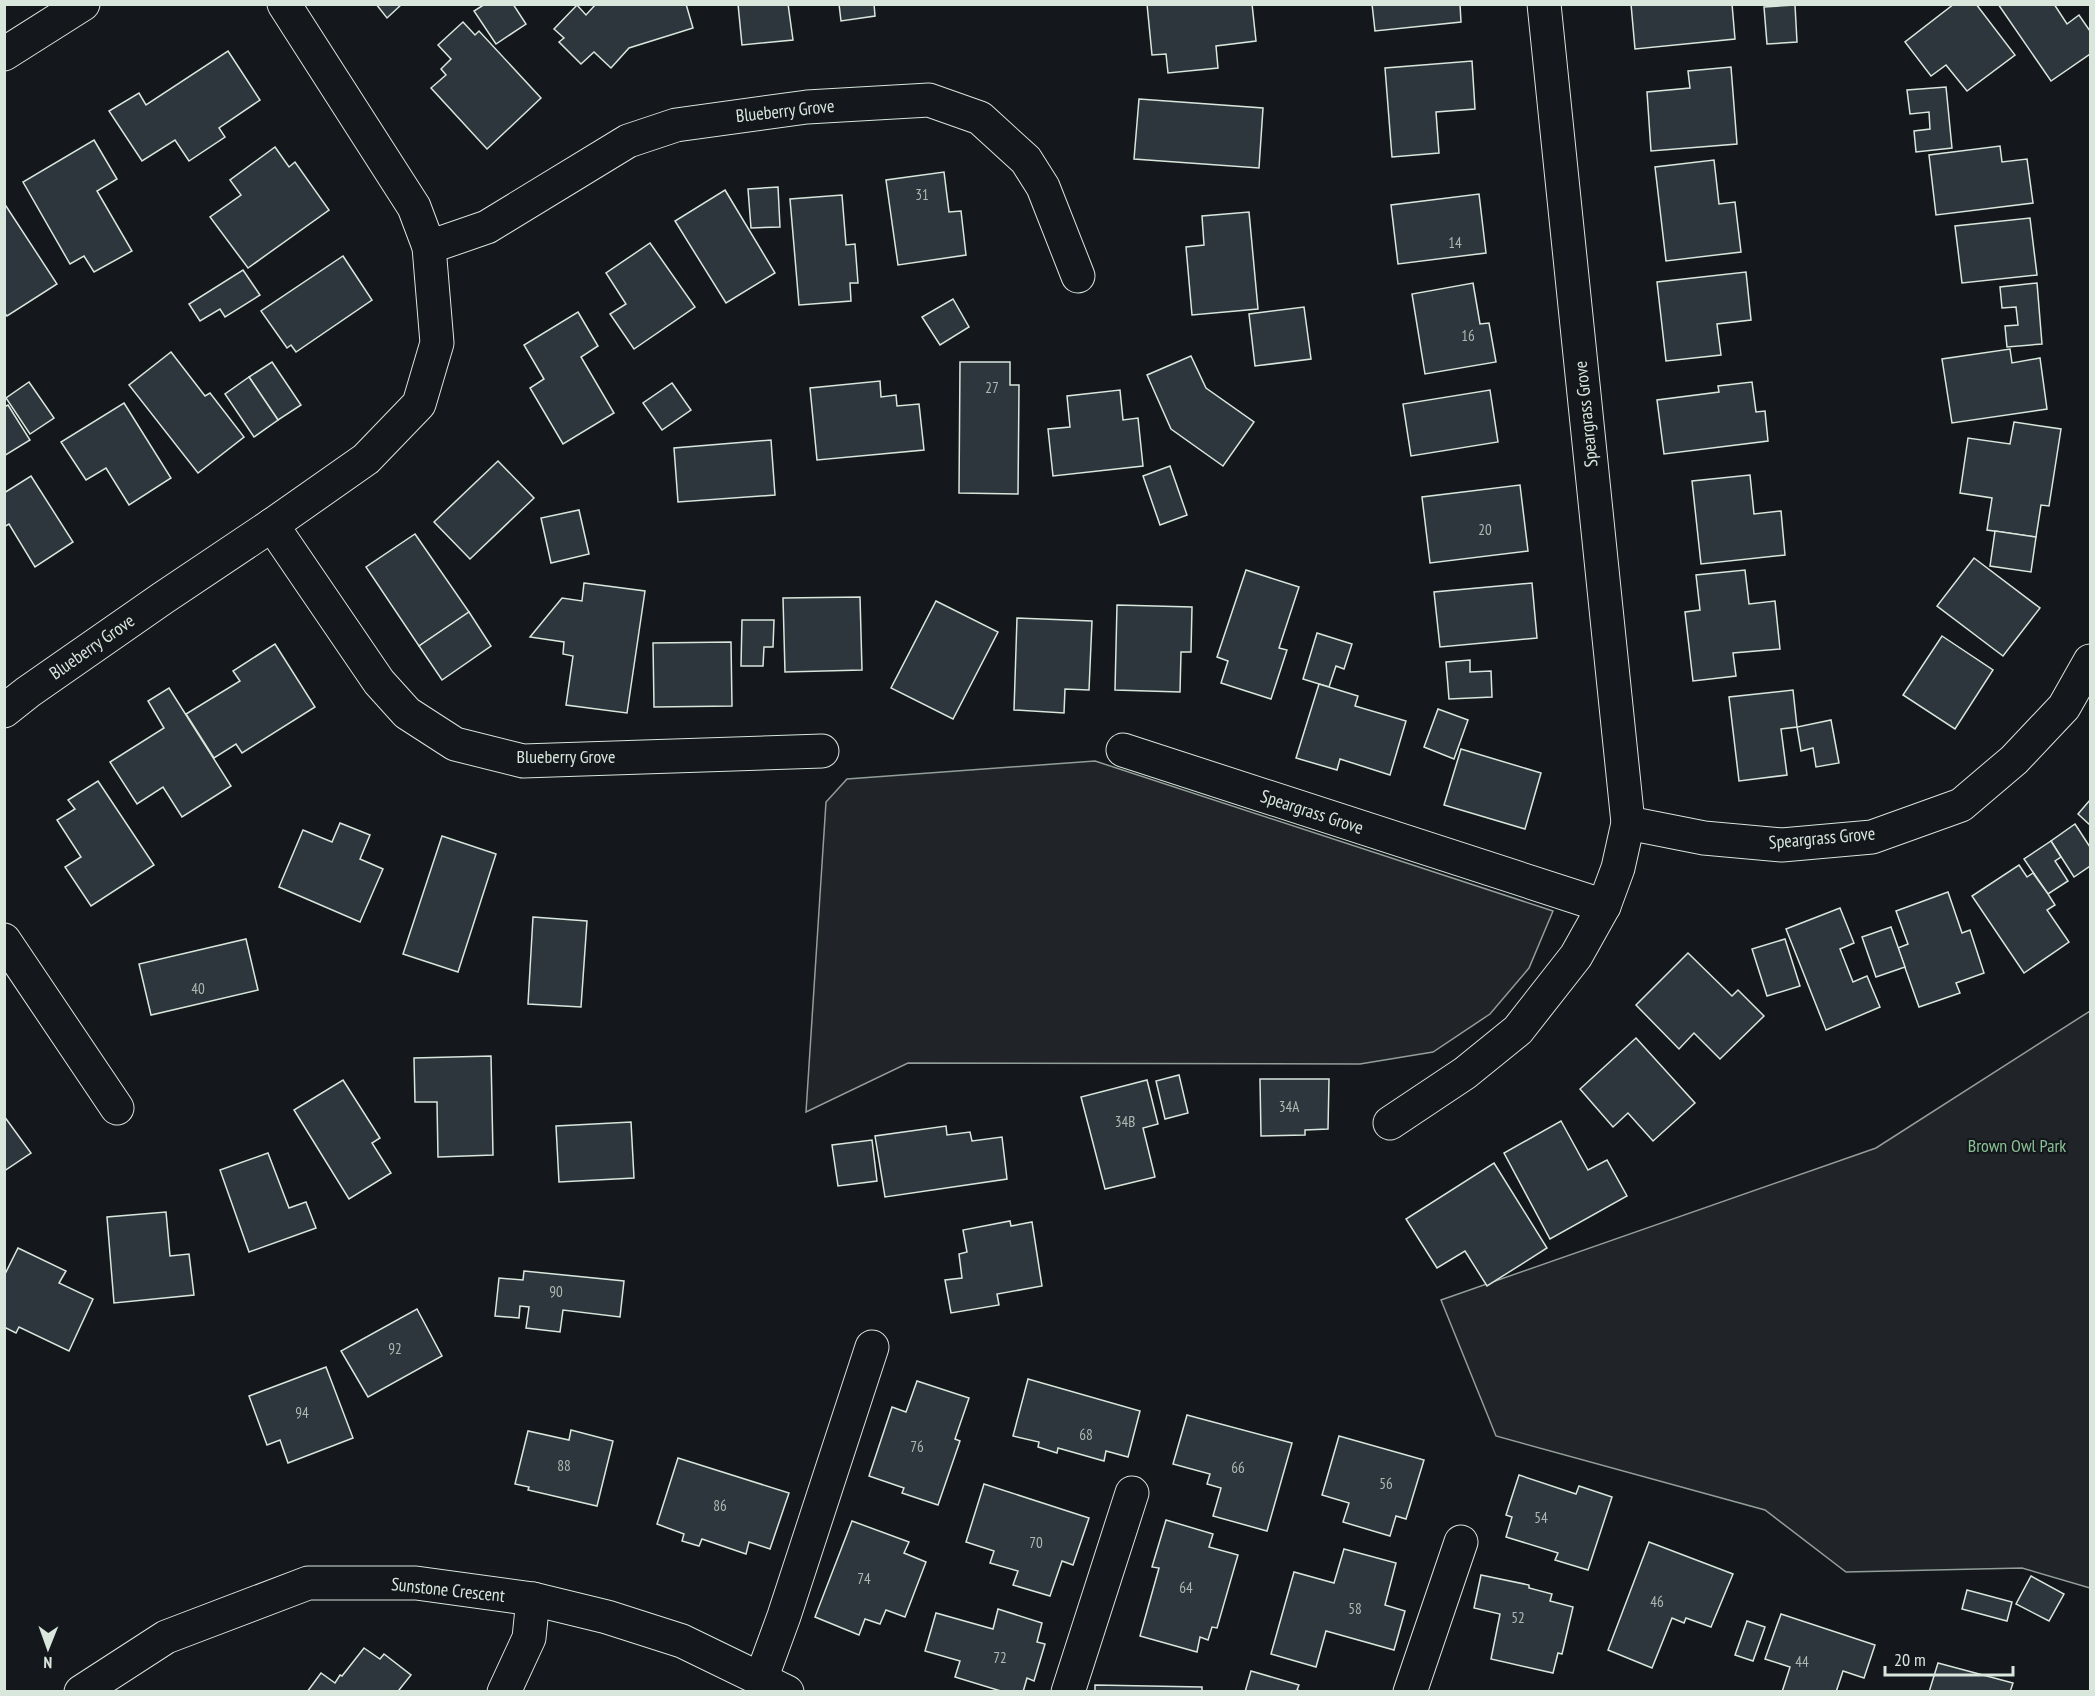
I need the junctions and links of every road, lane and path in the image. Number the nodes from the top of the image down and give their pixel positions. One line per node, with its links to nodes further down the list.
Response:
1 (83, 4): 4 (street)
2 (284, 4): 5 (street, Blueberry Grove)
3 (1544, 4): 12 (street, Speargrass Grove)
4 (4, 54)
5 (429, 247): 6 (street, Blueberry Grove); 7 (street, Blueberry Grove)
6 (1078, 276)
7 (272, 525): 9 (street, Blueberry Grove); 11 (street, Blueberry Grove)
8 (2091, 661): 12 (street, Speargrass Grove)
9 (4, 711)
10 (1124, 750): 13 (street, Speargrass Grove)
11 (822, 752)
12 (1628, 823): 13 (street, Speargrass Grove)
13 (1604, 906): 16 (street, Speargrass Grove)
14 (4, 940): 15 (street)
15 (117, 1107)
16 (1390, 1123)
17 (872, 1347): 21 (street)
18 (1132, 1493): 24 (street)
19 (1461, 1542): 25 (street)
20 (533, 1599): 21 (street, Sunstone Crescent); 22 (street, Sunstone Crescent); 23 (street)
21 (774, 1686)
22 (81, 1692)
23 (504, 1692)
24 (1068, 1692)
25 (1410, 1692)

